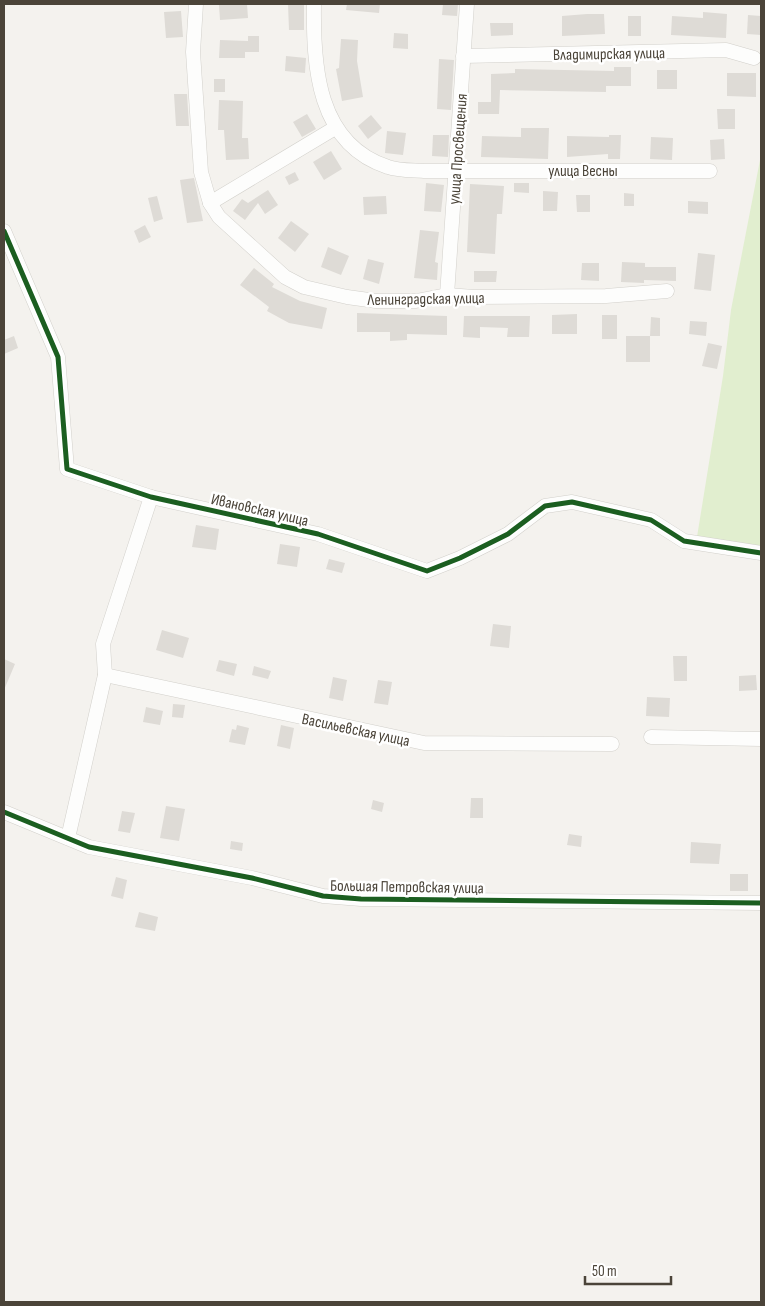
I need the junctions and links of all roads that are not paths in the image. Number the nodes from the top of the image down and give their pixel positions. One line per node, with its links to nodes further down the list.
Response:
1 (196, 4): 9 (street, Ленинградская улица)
2 (314, 4): 6 (street)
3 (467, 4): 4 (street, улица Просвещения)
4 (463, 56): 5 (street, Владимирская улица); 7 (street, улица Просвещения)
5 (754, 58)
6 (335, 128): 7 (street, улица Весны); 9 (street)
7 (456, 170): 8 (street, улица Весны); 12 (street, улица Просвещения)
8 (710, 171)
9 (210, 203): 12 (street, Ленинградская улица)
10 (4, 231): 13 (street, Ивановская улица)
11 (667, 291): 12 (street, Ленинградская улица)
12 (448, 295)
13 (151, 497): 14 (street, Ивановская улица); 15 (street)
14 (761, 554)
15 (105, 675): 18 (street, Васильевская улица); 20 (street)
16 (651, 738): 17 (street)
17 (761, 739)
18 (612, 744)
19 (4, 812): 20 (street, Большая Петровская улица)
20 (68, 838): 21 (street, Большая Петровская улица)
21 (761, 903)

